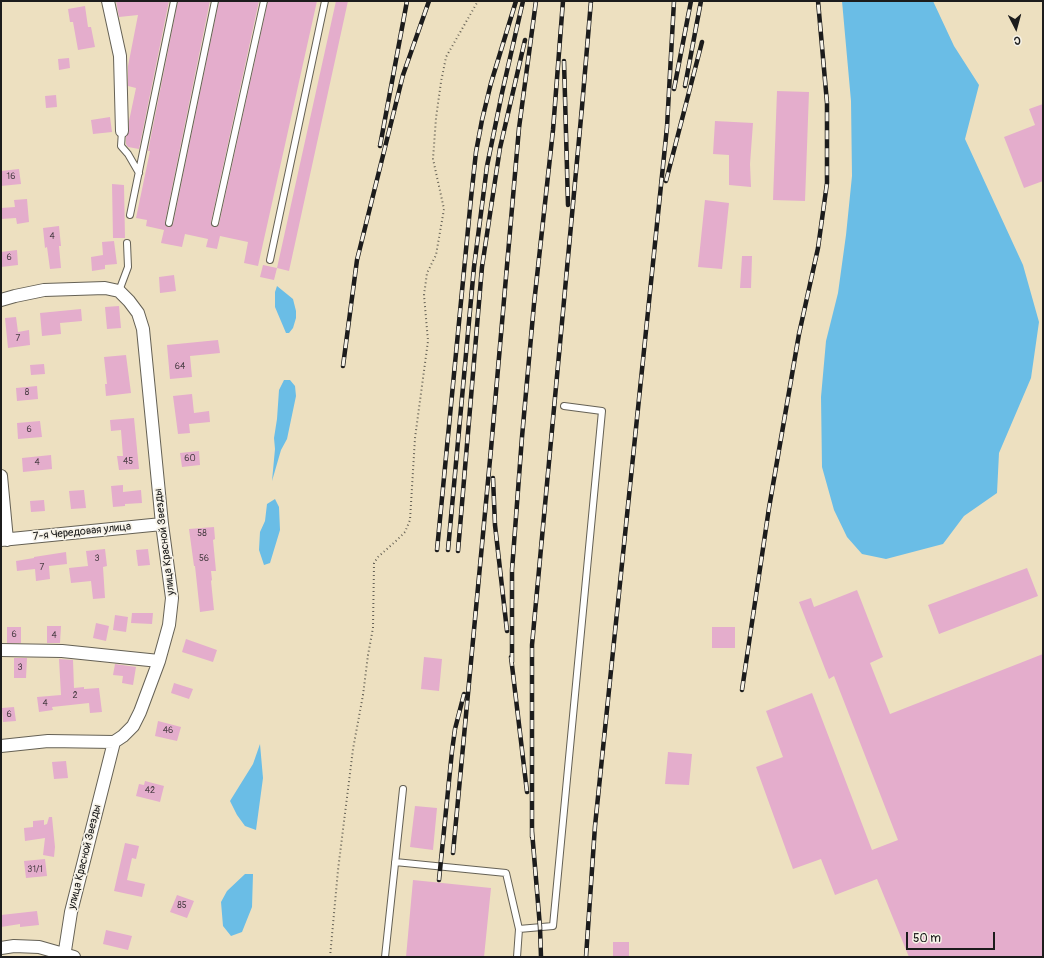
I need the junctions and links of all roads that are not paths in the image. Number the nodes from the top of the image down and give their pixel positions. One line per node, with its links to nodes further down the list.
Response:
1 (108, 1): 6 (street)
2 (174, 1): 7 (lane)
3 (215, 1): 9 (lane)
4 (264, 1): 10 (lane)
5 (325, 1): 12 (lane)
6 (122, 131): 7 (lane)
7 (139, 173): 8 (lane)
8 (130, 215)
9 (169, 223)
10 (216, 223)
11 (127, 243): 13 (lane)
12 (270, 260)
13 (119, 292): 14 (street); 17 (street, улица Красной Звезды)
14 (1, 300)
15 (564, 406): 25 (lane)
16 (1, 476): 18 (street)
17 (162, 524): 18 (street, 7-я Чередовая улица); 20 (street, улица Красной Звезды)
18 (4, 540)
19 (1, 650): 20 (street)
20 (159, 661): 21 (street, улица Красной Звезды)
21 (114, 742): 22 (street); 27 (street, улица Красной Звезды)
22 (1, 746)
23 (403, 789): 24 (lane)
24 (395, 862): 25 (lane); 28 (lane)
25 (519, 929): 29 (lane)
26 (1, 948): 27 (street)
27 (68, 956)
28 (386, 957)
29 (517, 957)

